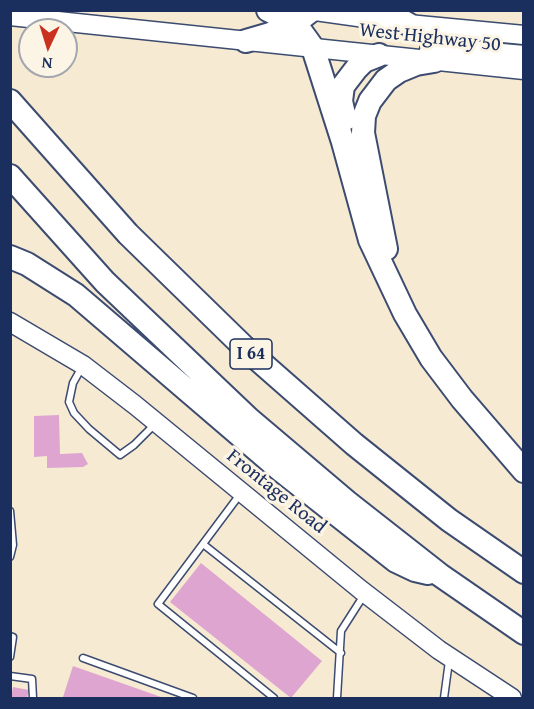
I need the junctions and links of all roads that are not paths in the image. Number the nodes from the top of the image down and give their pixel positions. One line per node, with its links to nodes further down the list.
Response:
1 (268, 10): 3 (highway)
2 (383, 10): 5 (highway)
3 (306, 14): 5 (main road, West Highway 50); 7 (highway); 8 (highway)
4 (10, 16): 7 (main road, West Highway 50)
5 (408, 24): 6 (main road, West Highway 50)
6 (524, 35)
7 (246, 41): 8 (main road, West Highway 50)
8 (313, 48): 9 (main road, West Highway 50); 14 (highway)
9 (379, 55): 10 (main road); 11 (main road, West Highway 50); 14 (highway)
10 (524, 55)
11 (434, 61): 12 (main road, West Highway 50); 17 (highway)
12 (524, 70)
13 (10, 101): 27 (highway, I 64)
14 (343, 142): 17 (highway)
15 (10, 176): 28 (highway, I 64)
16 (10, 257): 28 (highway)
17 (386, 274): 21 (highway)
18 (12, 325): 19 (main road, Frontage Road)
19 (83, 365): 20 (main road, Frontage Road); 20 (lane)
20 (156, 422): 22 (main road, Frontage Road)
21 (524, 471)
22 (242, 493): 25 (lane); 29 (main road, Frontage Road)
23 (10, 511): 24 (lane)
24 (12, 531): 26 (lane)
25 (204, 544): 32 (lane); 39 (lane)
26 (10, 557)
27 (524, 572)
28 (440, 575): 30 (highway, I 64)
29 (365, 594): 32 (lane); 34 (main road, Frontage Road)
30 (524, 633)
31 (10, 636): 33 (lane)
32 (341, 653): 40 (lane)
33 (10, 657)
34 (450, 657): 41 (lane); 42 (main road, Frontage Road)
35 (83, 658): 38 (lane)
36 (10, 676): 37 (lane)
37 (33, 699)
38 (193, 699)
39 (274, 699)
40 (337, 699)
41 (444, 699)
42 (512, 699)

